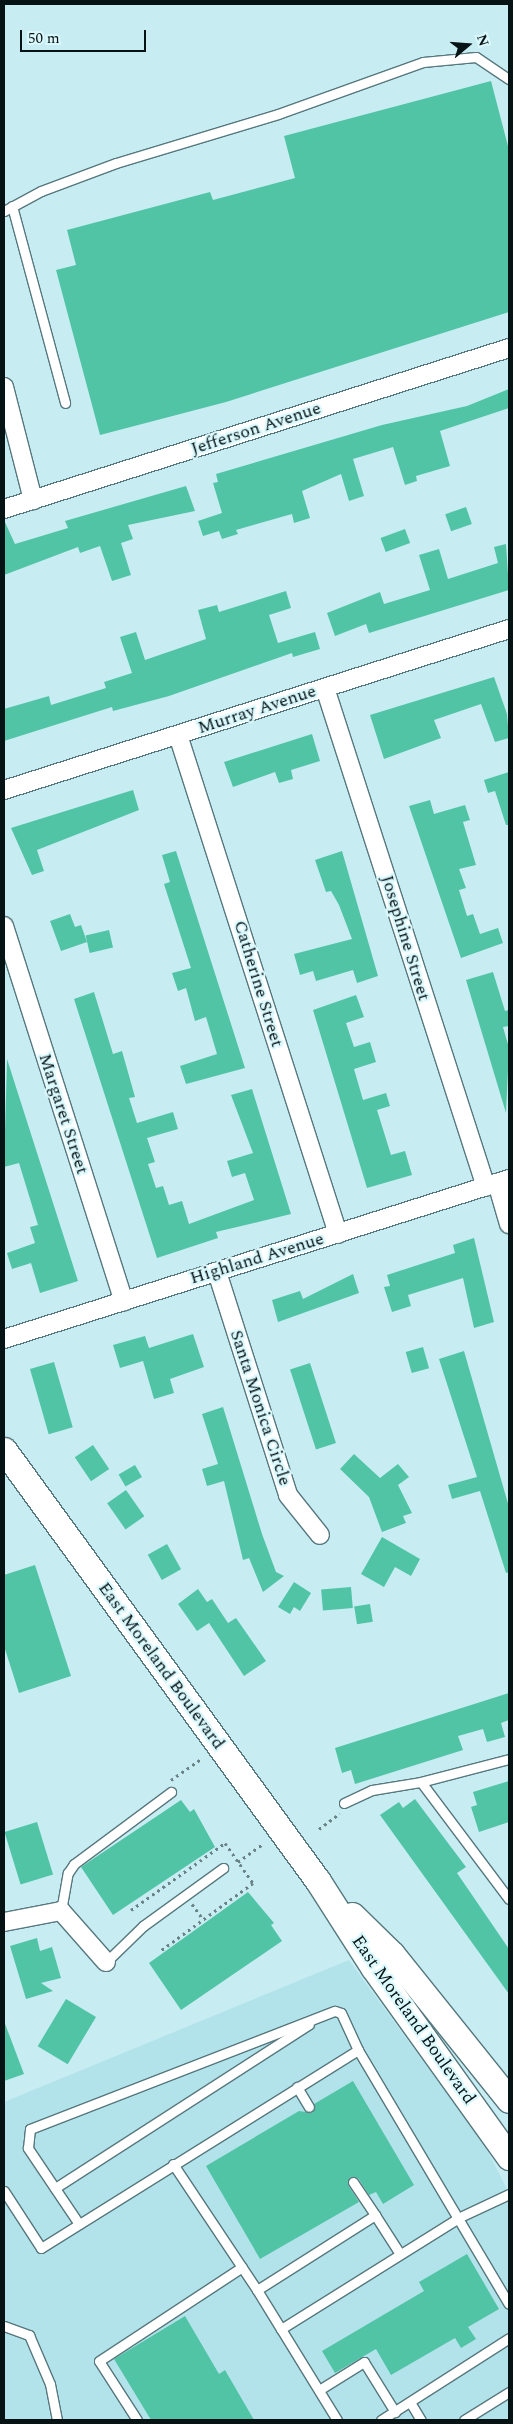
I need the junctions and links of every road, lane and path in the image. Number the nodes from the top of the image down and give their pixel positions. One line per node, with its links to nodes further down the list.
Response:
1 (509, 79): 2 (lane)
2 (8, 209): 5 (lane)
3 (509, 348): 6 (street, Jefferson Avenue)
4 (4, 387): 6 (street)
5 (65, 403)
6 (33, 500): 7 (street, Jefferson Avenue)
7 (4, 509)
8 (509, 630): 9 (street, Murray Avenue)
9 (325, 688): 10 (street, Murray Avenue); 13 (street, Josephine Street)
10 (178, 735): 11 (street, Murray Avenue); 15 (street, Catherine Street)
11 (4, 790)
12 (4, 926): 17 (street, Margaret Street)
13 (497, 1183): 14 (street, Josephine Street); 15 (street, Highland Avenue)
14 (509, 1224)
15 (338, 1234): 16 (street, Highland Avenue)
16 (217, 1272): 17 (street, Highland Avenue); 20 (street, Santa Monica Circle)
17 (124, 1301): 18 (street, Highland Avenue)
18 (4, 1339)
19 (4, 1450): 30 (main road, East Moreland Boulevard)
20 (320, 1535)
21 (509, 1759): 22 (lane)
22 (421, 1782): 24 (lane); 32 (lane)
23 (172, 1792): 33 (lane)
24 (344, 1803): 25 (path)
25 (319, 1829)
26 (264, 1843): 27 (path)
27 (238, 1862)
28 (224, 1868): 37 (lane)
29 (174, 1879): 31 (path)
30 (318, 1881): 41 (main road, East Moreland Boulevard); 43 (main road, East Moreland Boulevard)
31 (180, 1886)
32 (509, 1899)
33 (61, 1911): 36 (street); 37 (street)
34 (199, 1913): 35 (path)
35 (203, 1919)
36 (4, 1922)
37 (106, 1962)
38 (326, 2013): 39 (lane); 46 (lane); 46 (lane)
39 (358, 2050): 40 (lane); 50 (lane)
40 (297, 2087): 42 (lane); 44 (lane)
41 (509, 2100)
42 (309, 2107)
43 (509, 2157)
44 (173, 2164): 51 (lane); 53 (lane)
45 (354, 2182): 49 (lane)
46 (55, 2188): 51 (lane)
47 (4, 2191): 51 (lane)
48 (509, 2194): 50 (lane)
49 (374, 2215): 52 (lane); 54 (lane)
50 (460, 2217): 52 (lane); 55 (lane)
51 (79, 2224)
52 (400, 2254): 57 (lane)
53 (242, 2267): 54 (lane); 64 (lane)
54 (257, 2290): 57 (lane)
55 (509, 2304)
56 (4, 2326): 63 (lane)
57 (281, 2329): 59 (lane)
58 (509, 2338): 61 (lane)
59 (319, 2390): 62 (lane); 65 (lane)
60 (509, 2392): 68 (lane)
61 (410, 2402): 62 (lane); 67 (lane)
62 (395, 2412): 66 (lane)
63 (57, 2420)
64 (137, 2420)
65 (337, 2420)
66 (381, 2420)
67 (421, 2420)
68 (464, 2420)

